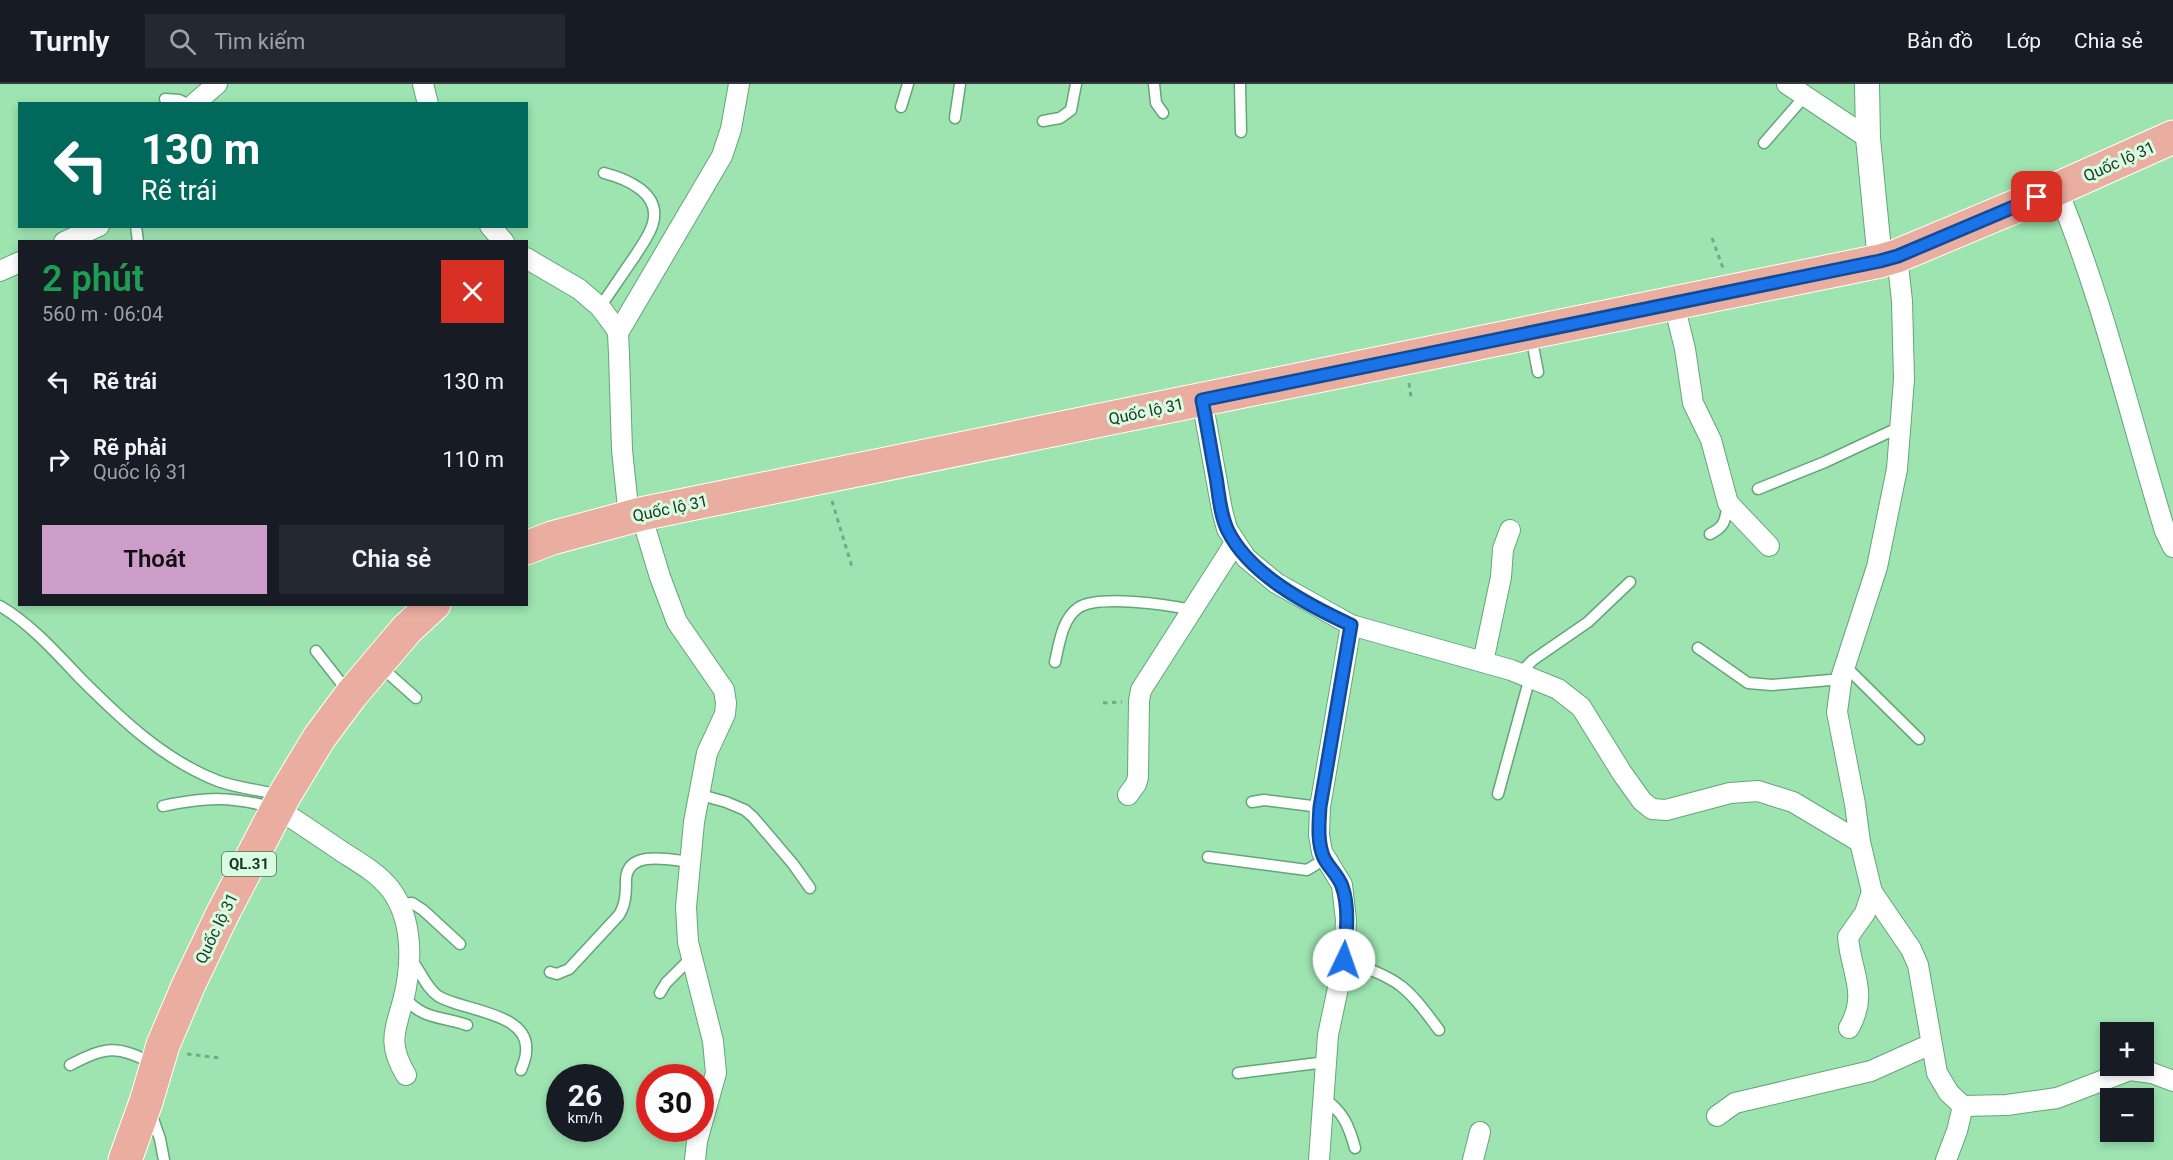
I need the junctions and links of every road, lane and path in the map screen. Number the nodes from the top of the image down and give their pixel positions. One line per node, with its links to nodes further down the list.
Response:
1 (218, 84): 14 (street)
2 (423, 84): 15 (street)
3 (740, 84): 38 (street)
4 (908, 84): 16 (lane)
5 (960, 84): 18 (lane)
6 (1076, 84): 19 (lane)
7 (1154, 84): 17 (lane)
8 (1240, 84): 20 (lane)
9 (1787, 84): 11 (street)
10 (1867, 84): 22 (street)
11 (1805, 96): 22 (street); 23 (lane)
12 (165, 99): 13 (lane)
13 (184, 102)
14 (196, 102)
15 (428, 102)
16 (901, 107)
17 (1163, 113)
18 (956, 118)
19 (1043, 121)
20 (1241, 132)
21 (2173, 137): 25 (highway, Quốc lộ 31)
22 (1868, 138): 31 (street)
23 (1764, 143)
24 (604, 173): 37 (lane)
25 (2057, 189): 31 (highway, Quốc lộ 31); 52 (street)
26 (95, 228): 29 (street)
27 (492, 228): 30 (street)
28 (1712, 238): 35 (path)
29 (68, 240)
30 (502, 240)
31 (1889, 258): 35 (highway, Quốc lộ 31); 42 (street)
32 (528, 259): 37 (street)
33 (18, 263): 34 (street)
34 (0, 271)
35 (1734, 291): 36 (highway, Quốc lộ 31)
36 (1674, 304): 39 (highway, Quốc lộ 31); 45 (street)
37 (600, 307): 38 (street)
38 (618, 333): 46 (street)
39 (1530, 333): 40 (lane); 41 (highway, Quốc lộ 31)
40 (1538, 372)
41 (1202, 400): 43 (highway, Quốc lộ 31); 49 (street)
42 (1900, 427): 44 (lane); 64 (street)
43 (824, 477): 46 (highway, Quốc lộ 31); 53 (path)
44 (1758, 489)
45 (1728, 503): 48 (lane); 50 (street)
46 (635, 515): 51 (highway, Quốc lộ 31); 70 (street)
47 (1510, 530): 62 (street)
48 (1710, 534)
49 (1235, 543): 57 (street); 58 (street)
50 (1769, 546)
51 (528, 547)
52 (2173, 547)
53 (852, 567)
54 (1630, 582): 65 (lane)
55 (0, 606): 72 (lane)
56 (432, 606): 63 (highway, Quốc lộ 31 / QL.31)
57 (1192, 610): 61 (lane); 71 (street)
58 (1351, 625): 62 (street); 75 (street)
59 (1698, 648): 64 (lane)
60 (316, 651): 66 (lane)
61 (1055, 662)
62 (1483, 662): 65 (street)
63 (378, 664): 66 (highway, Quốc lộ 31 / QL.31); 67 (lane)
64 (1843, 673): 68 (lane); 76 (street)
65 (1525, 675): 69 (lane); 76 (street)
66 (351, 695): 72 (highway, Quốc lộ 31 / QL.31)
67 (416, 698)
68 (1919, 739)
69 (1498, 794)
70 (701, 795): 79 (street); 80 (lane)
71 (1128, 795)
72 (281, 802): 74 (lane); 82 (street); 94 (highway, Quốc lộ 31 / QL.31)
73 (1252, 802): 75 (lane)
74 (163, 806)
75 (1320, 807): 78 (street)
76 (1860, 842): 81 (street)
77 (1208, 857): 78 (lane)
78 (1324, 859): 86 (street)
79 (690, 862): 85 (street); 87 (lane)
80 (810, 888)
81 (1872, 892): 91 (street); 93 (street)
82 (398, 904): 83 (lane); 84 (street)
83 (460, 944)
84 (410, 958): 89 (street); 98 (lane)
85 (691, 958): 88 (lane); 110 (street)
86 (1344, 960): 92 (lane); 96 (street)
87 (550, 972)
88 (660, 993)
89 (404, 997): 90 (lane); 100 (street)
90 (468, 1025)
91 (1849, 1028)
92 (1439, 1029)
93 (1931, 1044): 104 (street); 105 (street)
94 (160, 1055): 95 (path); 97 (lane); 103 (highway, Quốc lộ 31 / QL.31)
95 (220, 1058)
96 (1326, 1062): 99 (lane); 102 (street)
97 (70, 1065)
98 (521, 1070)
99 (1238, 1073)
100 (406, 1075)
101 (2173, 1080): 104 (street)
102 (1323, 1098): 107 (lane); 111 (street)
103 (146, 1102): 108 (highway, Quốc lộ 31 / QL.31); 109 (lane)
104 (1963, 1106): 113 (street)
105 (1717, 1116)
106 (1480, 1132): 112 (street)
107 (1355, 1148)
108 (125, 1160)
109 (164, 1160)
110 (695, 1160)
111 (1319, 1160)
112 (1473, 1160)
113 (1946, 1160)

